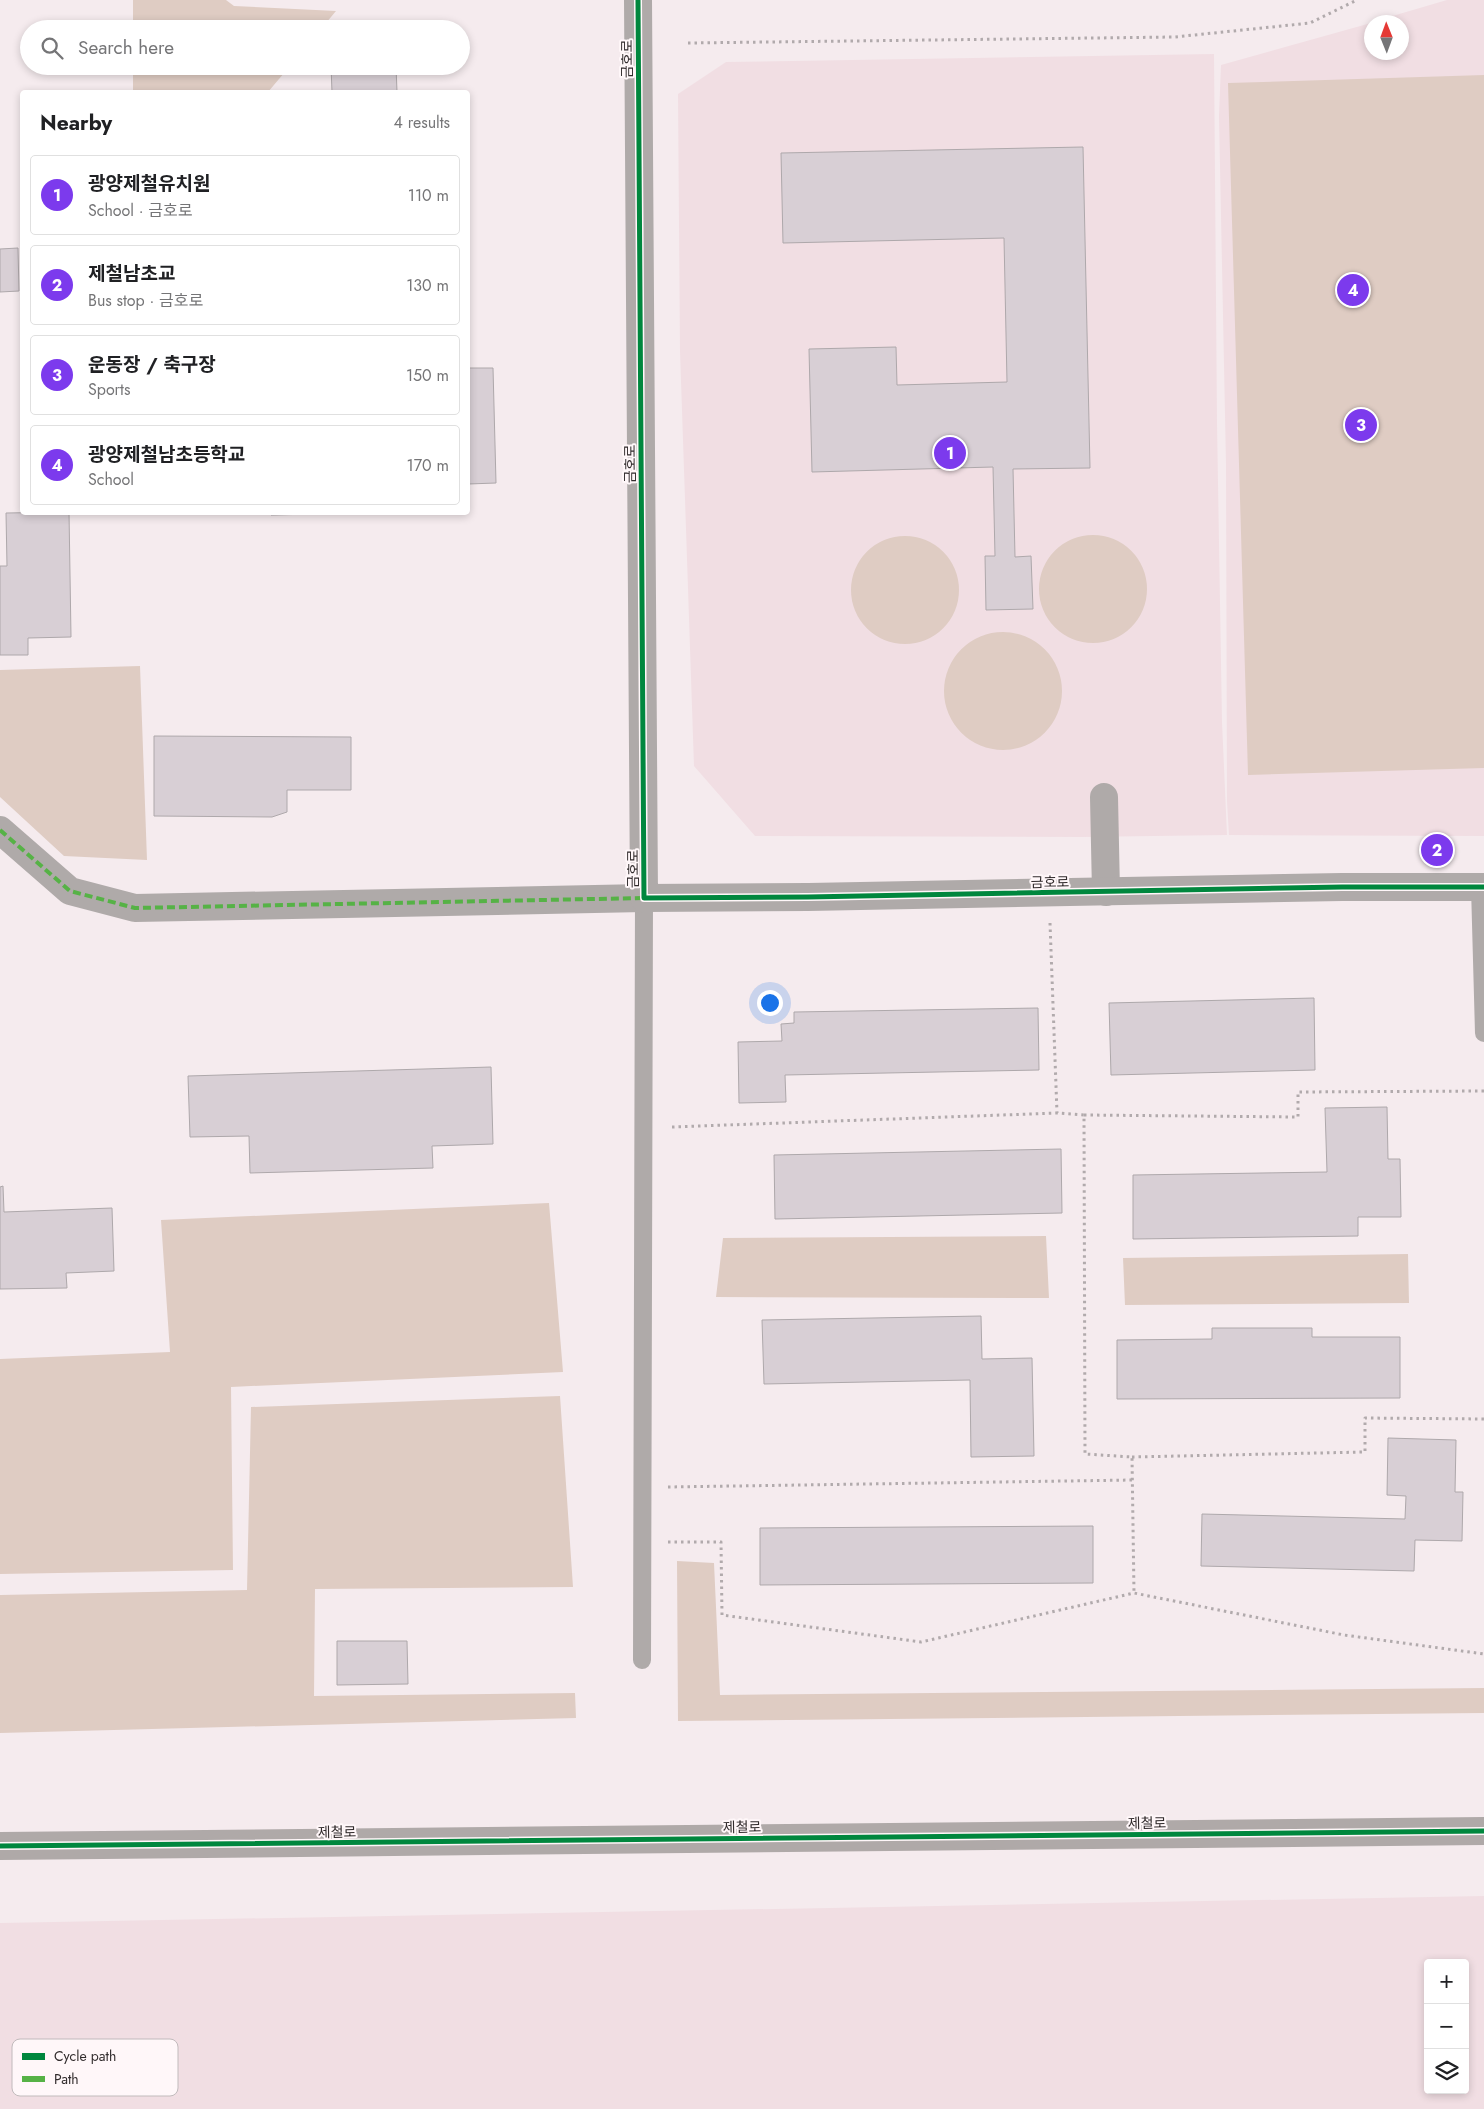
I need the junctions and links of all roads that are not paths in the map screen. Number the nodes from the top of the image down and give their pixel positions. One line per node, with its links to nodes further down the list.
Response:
1 (638, 0): 6 (street, 금호로)
2 (1104, 797): 5 (street)
3 (0, 830): 6 (street)
4 (1482, 887): 5 (street, 금호로); 7 (lane)
5 (1106, 892): 6 (street, 금호로)
6 (644, 898): 8 (lane)
7 (1484, 1033)
8 (642, 1660)
9 (1484, 1831): 10 (main road, 제철로)
10 (0, 1846)

